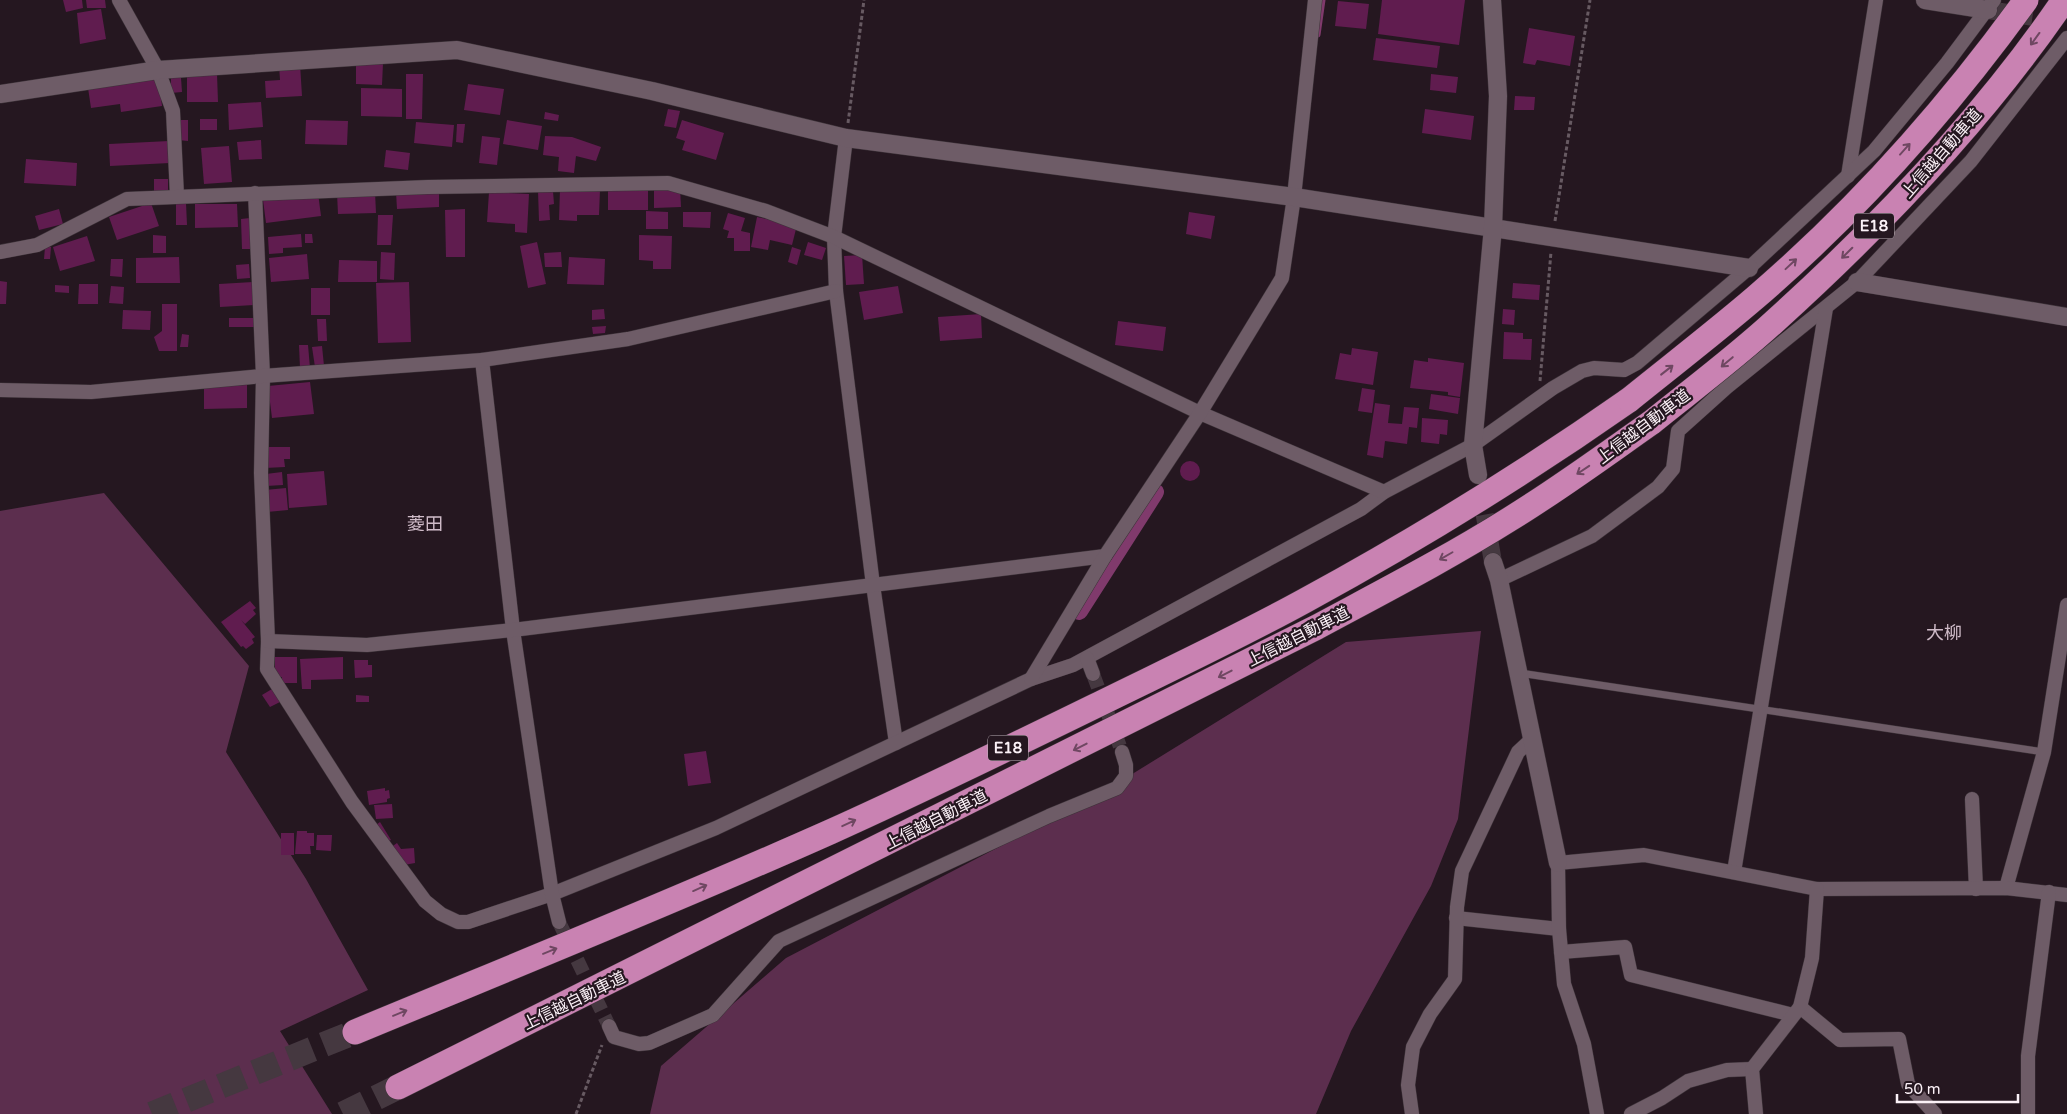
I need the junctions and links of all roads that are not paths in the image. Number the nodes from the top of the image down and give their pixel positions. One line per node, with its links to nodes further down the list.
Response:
1 (120, 0): 10 (street)
2 (1315, 0): 16 (street)
3 (1492, 0): 17 (street)
4 (1876, 0): 13 (street)
5 (1926, 0): 8 (street)
6 (2026, 0): 63 (highway, 上信越自動車道 / E18, one-way to 6, bridge)
7 (2064, 0): 65 (highway, 上信越自動車道 / E18, one-way to 65, bridge)
8 (1991, 5): 13 (street)
9 (2067, 38): 21 (street)
10 (158, 70): 11 (street); 12 (street); 15 (street)
11 (0, 94)
12 (846, 138): 16 (street); 18 (street)
13 (1848, 176): 20 (street)
14 (255, 193): 15 (street); 18 (street); 26 (street)
15 (177, 196): 19 (street)
16 (1294, 197): 17 (street); 28 (street)
17 (1493, 227): 20 (street); 29 (street)
18 (834, 238): 22 (street); 28 (street)
19 (0, 252)
20 (1749, 268): 29 (street)
21 (1857, 282): 23 (street); 24 (street)
22 (836, 291): 25 (street); 35 (street)
23 (1826, 308): 34 (street); 43 (street)
24 (2067, 317)
25 (482, 360): 26 (street); 37 (street)
26 (262, 376): 27 (street); 38 (street)
27 (0, 390)
28 (1200, 413): 31 (street); 32 (street)
29 (1473, 445): 30 (street); 31 (street)
30 (1478, 475)
31 (1384, 492): 39 (street)
32 (1105, 556): 35 (street); 42 (street)
33 (1494, 562): 34 (street)
34 (1499, 580): 40 (street)
35 (873, 585): 37 (street); 45 (street)
36 (2067, 605): 47 (street)
37 (513, 630): 38 (street); 55 (street)
38 (268, 641): 55 (street)
39 (1086, 658): 41 (street); 42 (street)
40 (1518, 673): 43 (lane); 44 (street)
41 (1094, 674)
42 (1031, 679): 45 (street)
43 (1760, 709): 47 (lane); 50 (street)
44 (1532, 739): 49 (street); 57 (street)
45 (896, 743): 55 (street)
46 (1122, 752): 62 (street)
47 (2044, 752): 51 (street)
48 (1972, 799): 52 (street)
49 (1558, 863): 50 (street); 59 (street)
50 (1734, 872): 53 (street)
51 (2006, 888): 52 (street); 54 (street)
52 (1976, 889): 53 (street)
53 (1816, 890): 61 (street)
54 (2049, 892): 56 (street); 71 (street)
55 (552, 894): 58 (street)
56 (2067, 895)
57 (1456, 918): 59 (street); 66 (street)
58 (559, 922)
59 (1559, 929): 60 (street)
60 (1562, 952): 61 (street); 67 (street)
61 (1797, 1011): 64 (street); 70 (street)
62 (609, 1026)
63 (355, 1032)
64 (1752, 1069): 68 (street); 69 (street)
65 (398, 1087)
66 (1412, 1114)
67 (1597, 1114)
68 (1631, 1114)
69 (1756, 1114)
70 (1935, 1114)
71 (2028, 1114)

